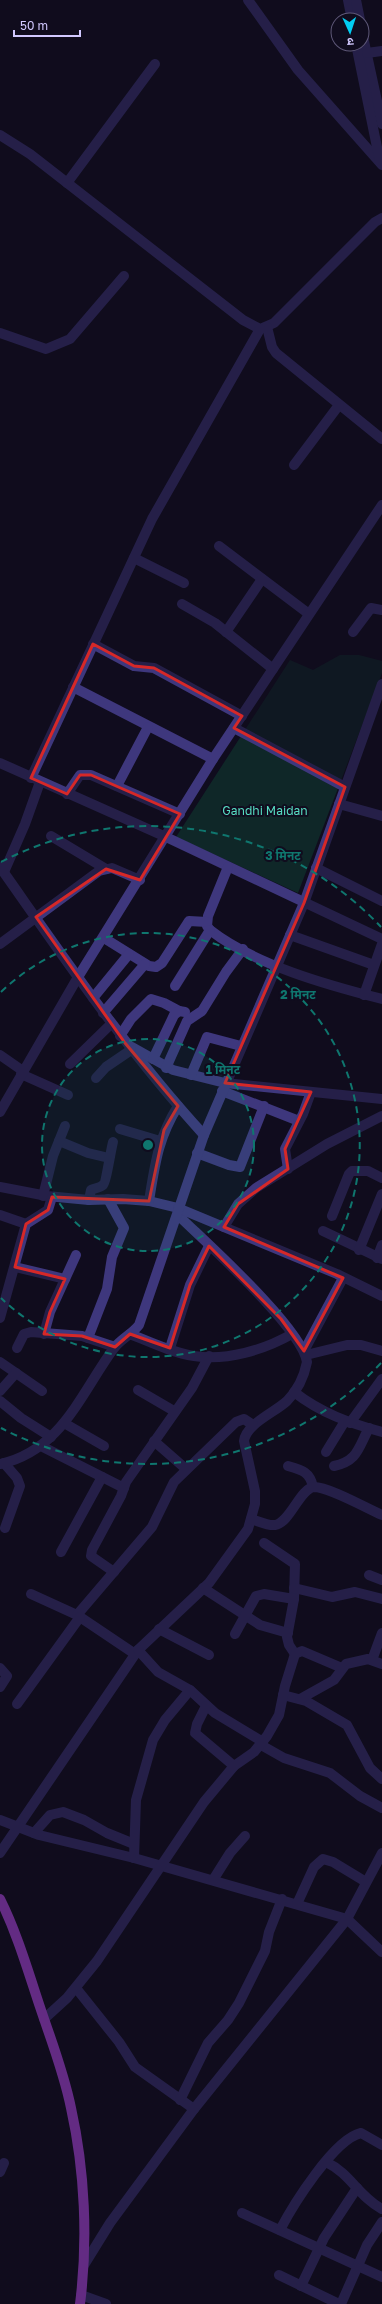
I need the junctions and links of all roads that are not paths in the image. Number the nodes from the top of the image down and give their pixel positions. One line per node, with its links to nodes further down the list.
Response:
1 (248, 0): 11 (street)
2 (356, 1): 3 (street); 4 (street)
3 (354, 12)
4 (358, 12)
5 (382, 50): 7 (street)
6 (358, 52): 11 (street)
7 (367, 53): 9 (street)
8 (155, 64): 12 (street)
9 (382, 124)
10 (0, 135): 12 (street)
11 (381, 167)
12 (67, 183): 15 (street)
13 (382, 218): 15 (street)
14 (124, 276): 16 (street)
15 (264, 328): 17 (street); 22 (street)
16 (0, 333)
17 (339, 405): 18 (street); 19 (street)
18 (382, 439)
19 (294, 465)
20 (382, 505): 27 (street)
21 (219, 546): 23 (street)
22 (134, 558): 24 (street); 30 (street)
23 (262, 579): 27 (street); 28 (street)
24 (184, 583)
25 (182, 604): 28 (street)
26 (382, 610): 29 (street)
27 (309, 614): 31 (street)
28 (226, 632): 31 (street)
29 (353, 632)
30 (93, 644): 33 (street); 34 (street)
31 (273, 669): 34 (street)
32 (382, 684): 41 (street)
33 (74, 686): 35 (street); 39 (street)
34 (242, 716): 36 (street)
35 (148, 727): 37 (street); 40 (street)
36 (234, 728): 37 (street); 41 (street)
37 (213, 759): 44 (street)
38 (0, 763): 39 (street)
39 (36, 780): 42 (street); 50 (street)
40 (117, 786): 42 (street); 44 (street)
41 (345, 787): 43 (street)
42 (67, 794): 47 (street)
43 (339, 804): 45 (street); 49 (street)
44 (180, 814): 47 (street)
45 (382, 816)
46 (51, 836): 51 (street)
47 (166, 837): 48 (street); 52 (street)
48 (228, 867): 54 (street); 56 (street)
49 (316, 868): 53 (street); 54 (street)
50 (2, 869): 55 (street)
51 (106, 869): 52 (street); 55 (street)
52 (140, 880): 58 (street)
53 (382, 901)
54 (304, 903): 57 (street); 59 (street)
55 (36, 917): 60 (street); 67 (street)
56 (208, 926): 62 (street); 64 (street); 68 (street)
57 (290, 935): 65 (street); 66 (street)
58 (104, 938): 63 (street); 67 (street)
59 (382, 939)
60 (0, 944)
61 (382, 944): 65 (street)
62 (243, 949): 66 (street); 74 (street)
63 (129, 954): 64 (street); 70 (street)
64 (145, 964): 73 (street)
65 (374, 965): 69 (street)
66 (276, 966): 69 (street); 77 (street)
67 (78, 978): 70 (street); 82 (street)
68 (175, 986)
69 (364, 995): 71 (street)
70 (92, 998): 73 (street)
71 (382, 999)
72 (179, 1011): 74 (street); 76 (street); 79 (street)
73 (103, 1013): 75 (street)
74 (193, 1015): 81 (street)
75 (111, 1024): 76 (street); 80 (street)
76 (125, 1043): 79 (street); 84 (street); 90 (street)
77 (241, 1046): 83 (street); 85 (street)
78 (0, 1055): 82 (street)
79 (153, 1059): 81 (street)
80 (70, 1064)
81 (166, 1068): 83 (street)
82 (22, 1072): 87 (street); 88 (street)
83 (191, 1074): 85 (street)
84 (96, 1078)
85 (223, 1087): 86 (street); 91 (street); 97 (street)
86 (311, 1092): 89 (street); 94 (street)
87 (4, 1094): 92 (street)
88 (68, 1094)
89 (382, 1099)
90 (178, 1106): 97 (street); 99 (street)
91 (264, 1106): 94 (street); 101 (street)
92 (0, 1112)
93 (382, 1116): 103 (street)
94 (299, 1121): 103 (street)
95 (65, 1126): 98 (street)
96 (120, 1129): 99 (street)
97 (204, 1135): 101 (street)
98 (59, 1141): 102 (street); 107 (street)
99 (160, 1141): 110 (street)
100 (113, 1142): 102 (street)
101 (197, 1153): 111 (street)
102 (109, 1158): 109 (street)
103 (288, 1169): 115 (street)
104 (382, 1178): 113 (street)
105 (0, 1187): 107 (street)
106 (382, 1194): 119 (street)
107 (47, 1196): 109 (street); 114 (street)
108 (108, 1199): 109 (street); 110 (street); 130 (street)
109 (89, 1200)
110 (149, 1201): 111 (street)
111 (178, 1208): 115 (street); 117 (street); 128 (street)
112 (0, 1215): 114 (street)
113 (332, 1216)
114 (26, 1224): 122 (street)
115 (224, 1227): 123 (street)
116 (323, 1231): 119 (street)
117 (209, 1246): 129 (street); 133 (street)
118 (382, 1246): 121 (street)
119 (359, 1250): 121 (street)
120 (76, 1255): 124 (street)
121 (379, 1259)
122 (15, 1267): 124 (street); 126 (street)
123 (343, 1278): 125 (street); 135 (street)
124 (64, 1279): 127 (street)
125 (382, 1296)
126 (0, 1318)
127 (44, 1334): 130 (street); 132 (street)
128 (130, 1334): 131 (street); 133 (street)
129 (292, 1334): 135 (street); 136 (street)
130 (88, 1338): 131 (street)
131 (115, 1347): 147 (street)
132 (17, 1348)
133 (170, 1348): 136 (street)
134 (382, 1351): 135 (street)
135 (305, 1353): 143 (street)
136 (209, 1356): 145 (street)
137 (0, 1362): 138 (street)
138 (16, 1373): 141 (street); 142 (street)
139 (382, 1379): 146 (street)
140 (138, 1390): 145 (street)
141 (0, 1391)
142 (42, 1391)
143 (294, 1392): 146 (street); 148 (street)
144 (0, 1401): 151 (street)
145 (174, 1411): 152 (street)
146 (347, 1422): 149 (street); 155 (street)
147 (64, 1423): 151 (street); 154 (street)
148 (253, 1425): 159 (street); 164 (street)
149 (369, 1428): 150 (street); 158 (street)
150 (382, 1432)
151 (51, 1436): 153 (street)
152 (154, 1441): 159 (street); 162 (street)
153 (41, 1446): 156 (street); 160 (street)
154 (104, 1446)
155 (326, 1452)
156 (2, 1463): 165 (street)
157 (288, 1466): 161 (street)
158 (334, 1466)
159 (186, 1469): 168 (street)
160 (102, 1477): 162 (street); 167 (street)
161 (313, 1487): 163 (street); 164 (street)
162 (124, 1488): 168 (street)
163 (382, 1515)
164 (251, 1519): 171 (street)
165 (5, 1528)
166 (264, 1544): 172 (street)
167 (61, 1552)
168 (114, 1572): 176 (street)
169 (369, 1574): 170 (street)
170 (382, 1580)
171 (203, 1588): 177 (street); 178 (street)
172 (294, 1588): 174 (street); 175 (street)
173 (31, 1594): 176 (street)
174 (382, 1599)
175 (294, 1600): 177 (street); 179 (street)
176 (79, 1616): 182 (street); 193 (street)
177 (244, 1616): 179 (street); 181 (street)
178 (159, 1629): 182 (street); 184 (street)
179 (288, 1633): 183 (street)
180 (382, 1633): 185 (street)
181 (235, 1634)
182 (136, 1652): 190 (street); 200 (street)
183 (295, 1654): 188 (street); 191 (street)
184 (209, 1655)
185 (372, 1660): 186 (street); 188 (street)
186 (382, 1664)
187 (0, 1668): 189 (street)
188 (342, 1668): 192 (street)
189 (0, 1687)
190 (190, 1690): 194 (street); 203 (street)
191 (283, 1695): 192 (street); 195 (street)
192 (300, 1699): 197 (street)
193 (17, 1704)
194 (206, 1706): 195 (street); 196 (street)
195 (262, 1744): 196 (street); 198 (street)
196 (234, 1766): 208 (street)
197 (382, 1779)
198 (382, 1808)
199 (0, 1820): 200 (street)
200 (17, 1827): 201 (street); 204 (street)
201 (34, 1833): 203 (street); 206 (street)
202 (245, 1836): 209 (street)
203 (134, 1844): 206 (street)
204 (0, 1853)
205 (382, 1853): 207 (street)
206 (134, 1858): 208 (street)
207 (380, 1864): 210 (street)
208 (160, 1865): 209 (street); 216 (street)
209 (213, 1880): 212 (street)
210 (366, 1882): 213 (street); 214 (street)
211 (0, 1899): 217 (main road)
212 (282, 1899): 213 (street); 218 (street)
213 (298, 1904): 214 (street)
214 (347, 1919): 215 (street); 219 (street)
215 (382, 1952)
216 (76, 1988): 217 (street); 218 (street)
217 (44, 2019): 228 (main road)
218 (180, 2100): 219 (street)
219 (194, 2109): 228 (street)
220 (382, 2145): 221 (street)
221 (326, 2162): 222 (street); 226 (street)
222 (357, 2188): 223 (street); 227 (street)
223 (382, 2209)
224 (242, 2213): 226 (street)
225 (382, 2222): 229 (street)
226 (280, 2230): 227 (street)
227 (319, 2248): 229 (street); 232 (street)
228 (84, 2266): 233 (main road)
229 (359, 2267): 231 (street); 235 (street)
230 (279, 2275): 232 (street)
231 (382, 2276)
232 (300, 2286): 235 (street)
233 (81, 2300): 234 (street)
234 (106, 2304)
235 (340, 2304)

